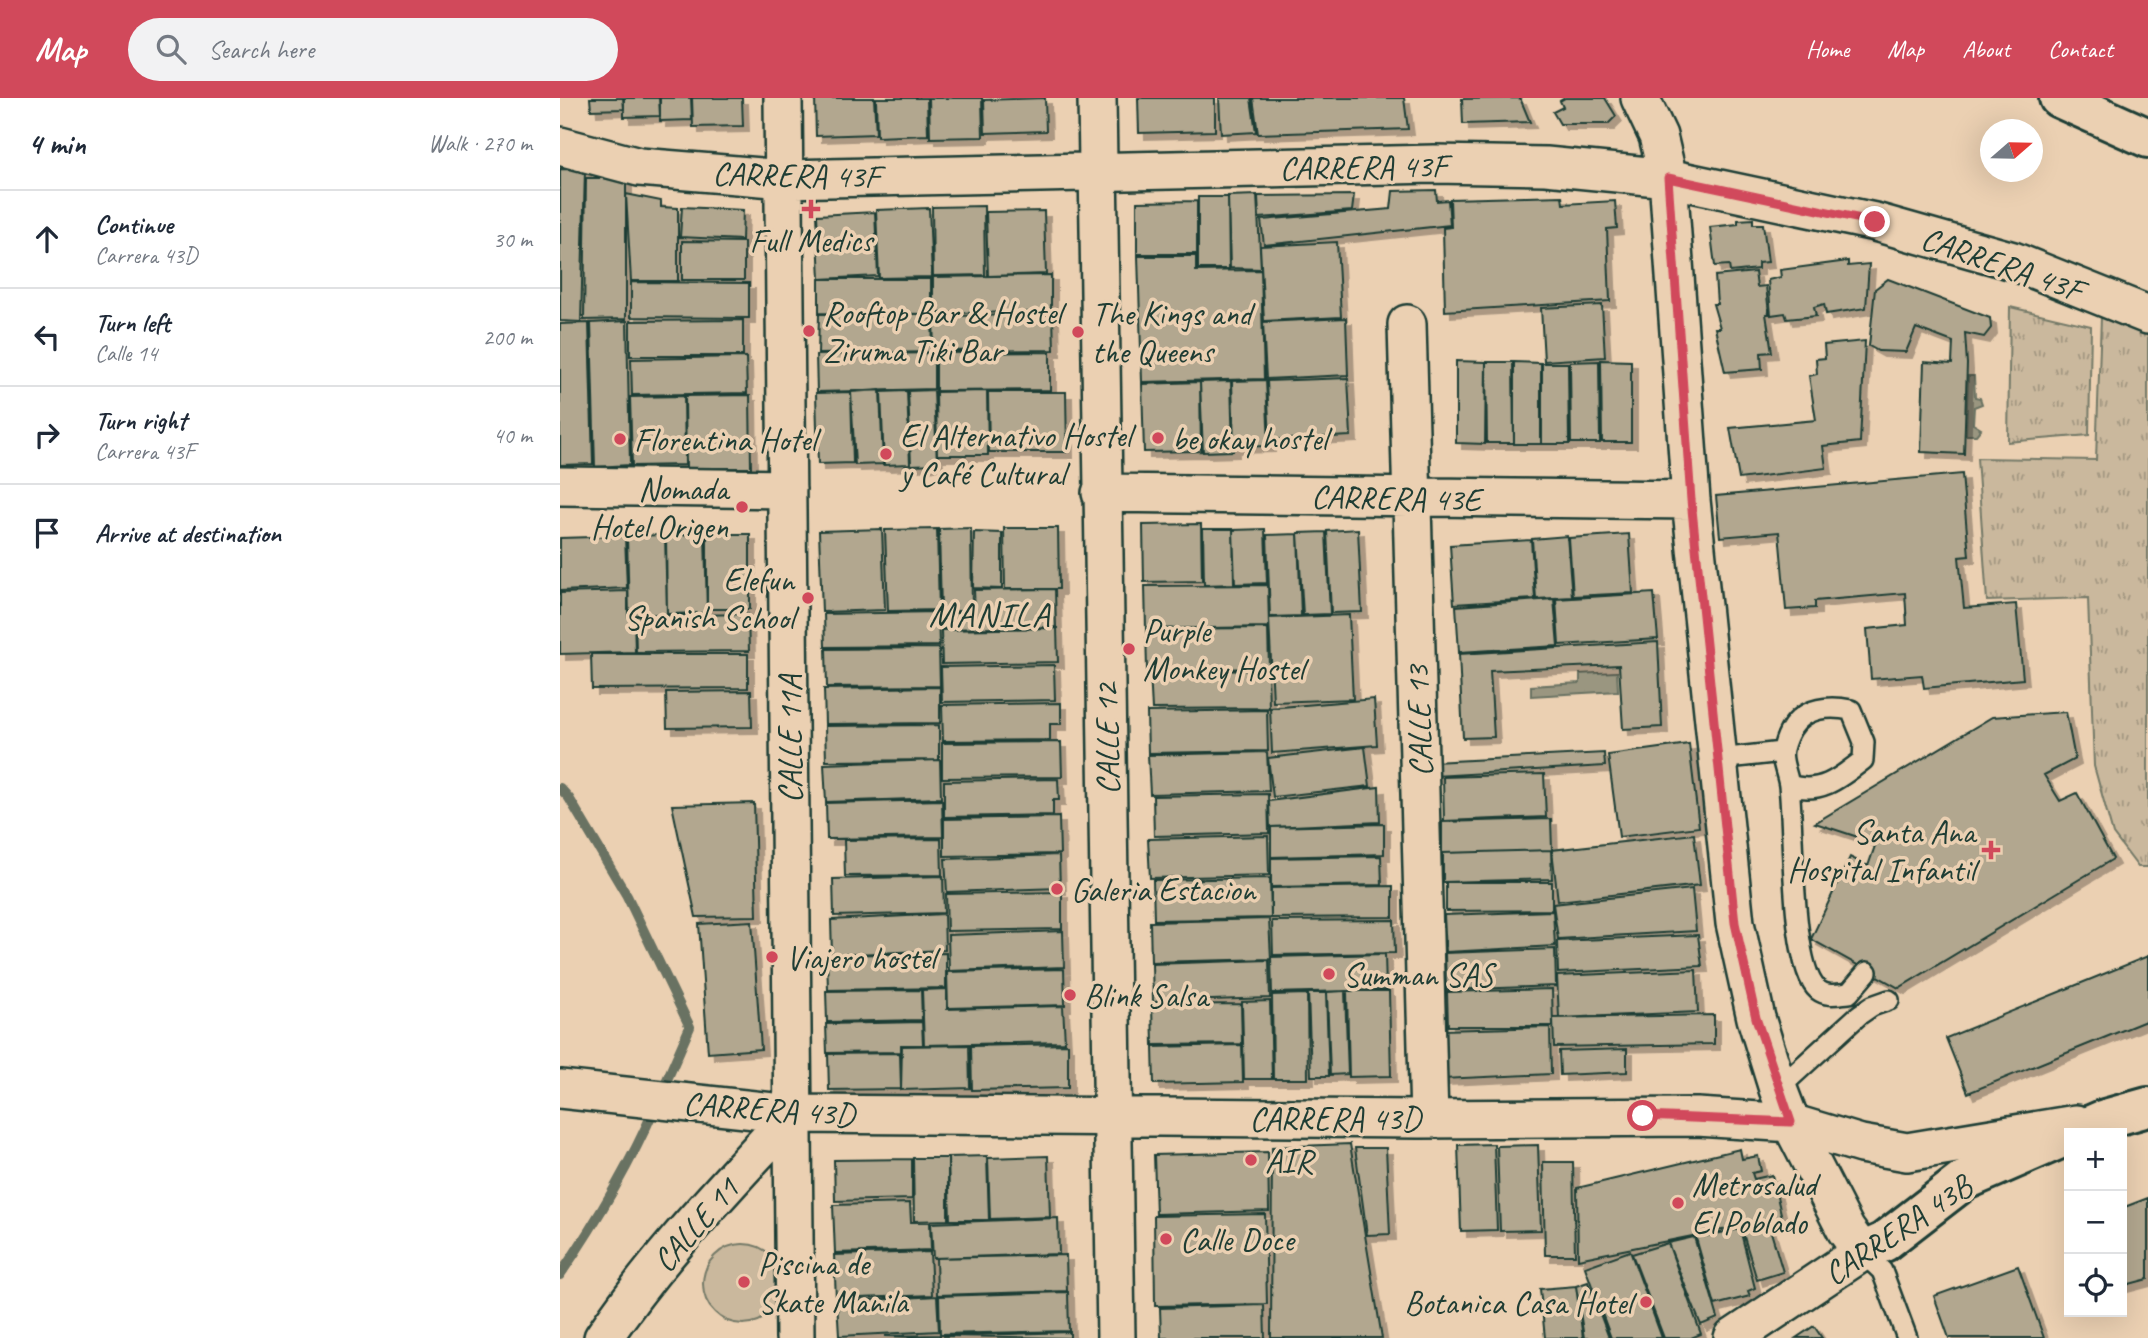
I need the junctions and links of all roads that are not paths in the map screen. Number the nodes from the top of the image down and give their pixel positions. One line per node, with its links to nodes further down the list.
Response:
1 (783, 98): 9 (street, CALLE 11A)
2 (1097, 98): 7 (street, CALLE 12)
3 (1640, 98): 8 (street)
4 (2059, 98): 5 (street)
5 (2148, 138)
6 (560, 146): 9 (street, CARRERA 43F)
7 (1096, 170): 8 (street, CARRERA 43F); 9 (street, CARRERA 43F); 14 (street, CALLE 12)
8 (1668, 178): 10 (street, CARRERA 43F); 16 (street)
9 (785, 179): 13 (street, CALLE 11A)
10 (2148, 315)
11 (1407, 324): 15 (street, CALLE 13)
12 (560, 486): 13 (street)
13 (787, 489): 25 (street, CALLE 11A)
14 (1101, 493): 15 (street, CARRERA 43E); 26 (street, CALLE 12)
15 (1411, 497): 16 (street, CARRERA 43E); 27 (street, CALLE 13)
16 (1691, 500): 18 (street)
17 (1782, 752): 18 (lane); 19 (lane); 19 (lane)
18 (1719, 759): 23 (street)
19 (1789, 785): 20 (lane)
20 (1867, 972)
21 (1889, 1000): 23 (lane)
22 (560, 1089): 25 (street, CARRERA 43D)
23 (1778, 1089): 28 (street)
24 (2148, 1107): 29 (street, CARRERA 43B)
25 (792, 1114): 26 (street, CARRERA 43D); 33 (street, CALLE 11); 34 (street, CALLE 11A)
26 (1112, 1117): 27 (street, CARRERA 43D); 35 (street, CALLE 12)
27 (1429, 1119): 28 (street, CARRERA 43D)
28 (1791, 1122): 30 (street, CARRERA 43D); 32 (street)
29 (2085, 1128)
30 (2064, 1131)
31 (2064, 1137): 32 (street, CARRERA 43B)
32 (1862, 1252): 36 (street, CARRERA 43B); 37 (lane)
33 (603, 1338)
34 (795, 1338)
35 (1116, 1338)
36 (1733, 1338)
37 (1907, 1338)

